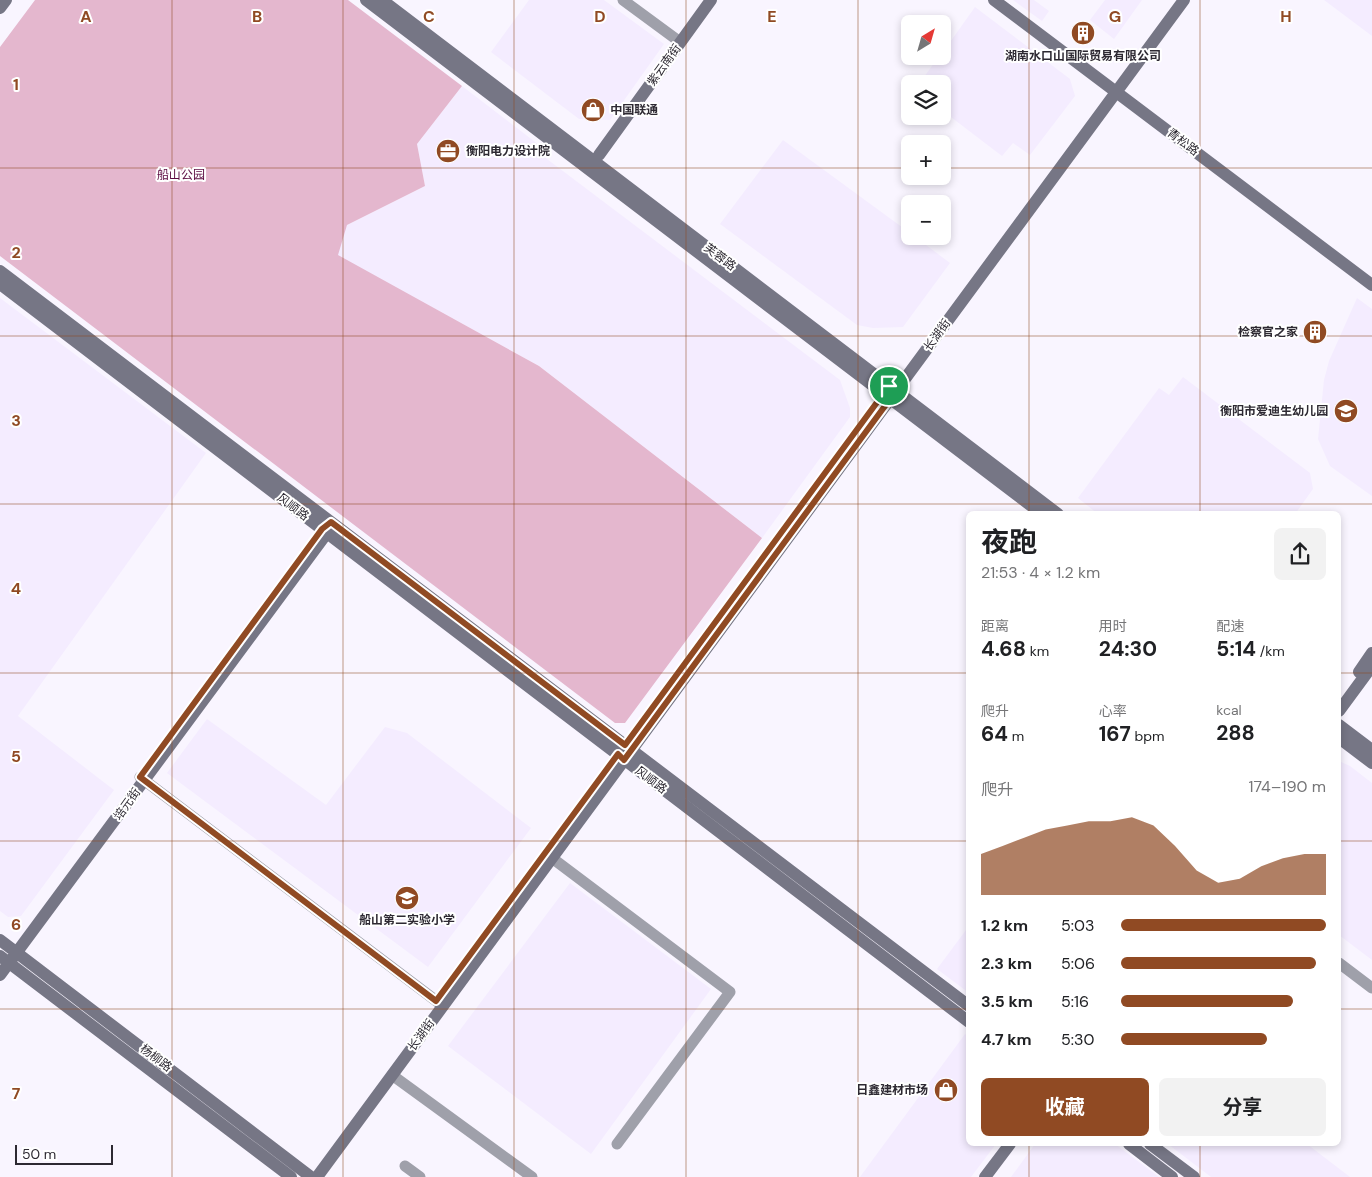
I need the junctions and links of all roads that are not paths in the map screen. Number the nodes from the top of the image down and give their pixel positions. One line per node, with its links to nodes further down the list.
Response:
1 (6, 0): 9 (street)
2 (366, 0): 16 (street, 芙蓉路)
3 (382, 0): 16 (street, 芙蓉路)
4 (623, 0): 10 (street)
5 (711, 0): 10 (street, 紫云南街)
6 (994, 0): 11 (street, 青松路)
7 (1173, 0): 11 (street, 长湖街)
8 (1184, 0): 11 (street, 长湖街)
9 (0, 8)
10 (680, 42): 12 (street, 紫云南街)
11 (1112, 90): 15 (street, 青松路); 16 (street, 长湖街)
12 (599, 155)
13 (0, 271): 19 (street, 风顺路)
14 (0, 284): 19 (street, 风顺路)
15 (1372, 285)
16 (889, 392): 17 (street, 芙蓉路); 18 (street, 芙蓉路); 27 (street, 长湖街)
17 (1038, 511)
18 (1054, 511)
19 (327, 528): 27 (street, 风顺路); 29 (street, 培元街)
20 (1372, 653): 22 (street)
21 (1372, 666): 23 (street)
22 (1341, 695)
23 (1341, 708)
24 (1341, 727): 26 (street)
25 (1341, 740): 28 (street)
26 (1372, 750)
27 (625, 752): 30 (street, 长湖街); 36 (street, 长湖街); 37 (street, 风顺路); 38 (street, 风顺路)
28 (1372, 763)
29 (142, 778): 32 (street, 培元街); 36 (street)
30 (552, 858): 36 (street, 长湖街); 40 (street)
31 (0, 940): 32 (street, 杨柳路)
32 (7, 958): 34 (street, 培元街); 46 (street, 杨柳路); 47 (street, 杨柳路)
33 (1341, 965): 35 (street)
34 (0, 975)
35 (1372, 988)
36 (439, 1004): 39 (street, 长湖街); 46 (street, 长湖街)
37 (966, 1004)
38 (966, 1020)
39 (392, 1075): 46 (street, 长湖街); 49 (street)
40 (617, 1144)
41 (1008, 1146): 50 (street)
42 (1018, 1146): 51 (street)
43 (1132, 1146): 52 (street)
44 (1153, 1146): 53 (street)
45 (405, 1166): 48 (street)
46 (311, 1176)
47 (291, 1177)
48 (420, 1177)
49 (532, 1177)
50 (985, 1177)
51 (995, 1177)
52 (1172, 1177)
53 (1194, 1177)

